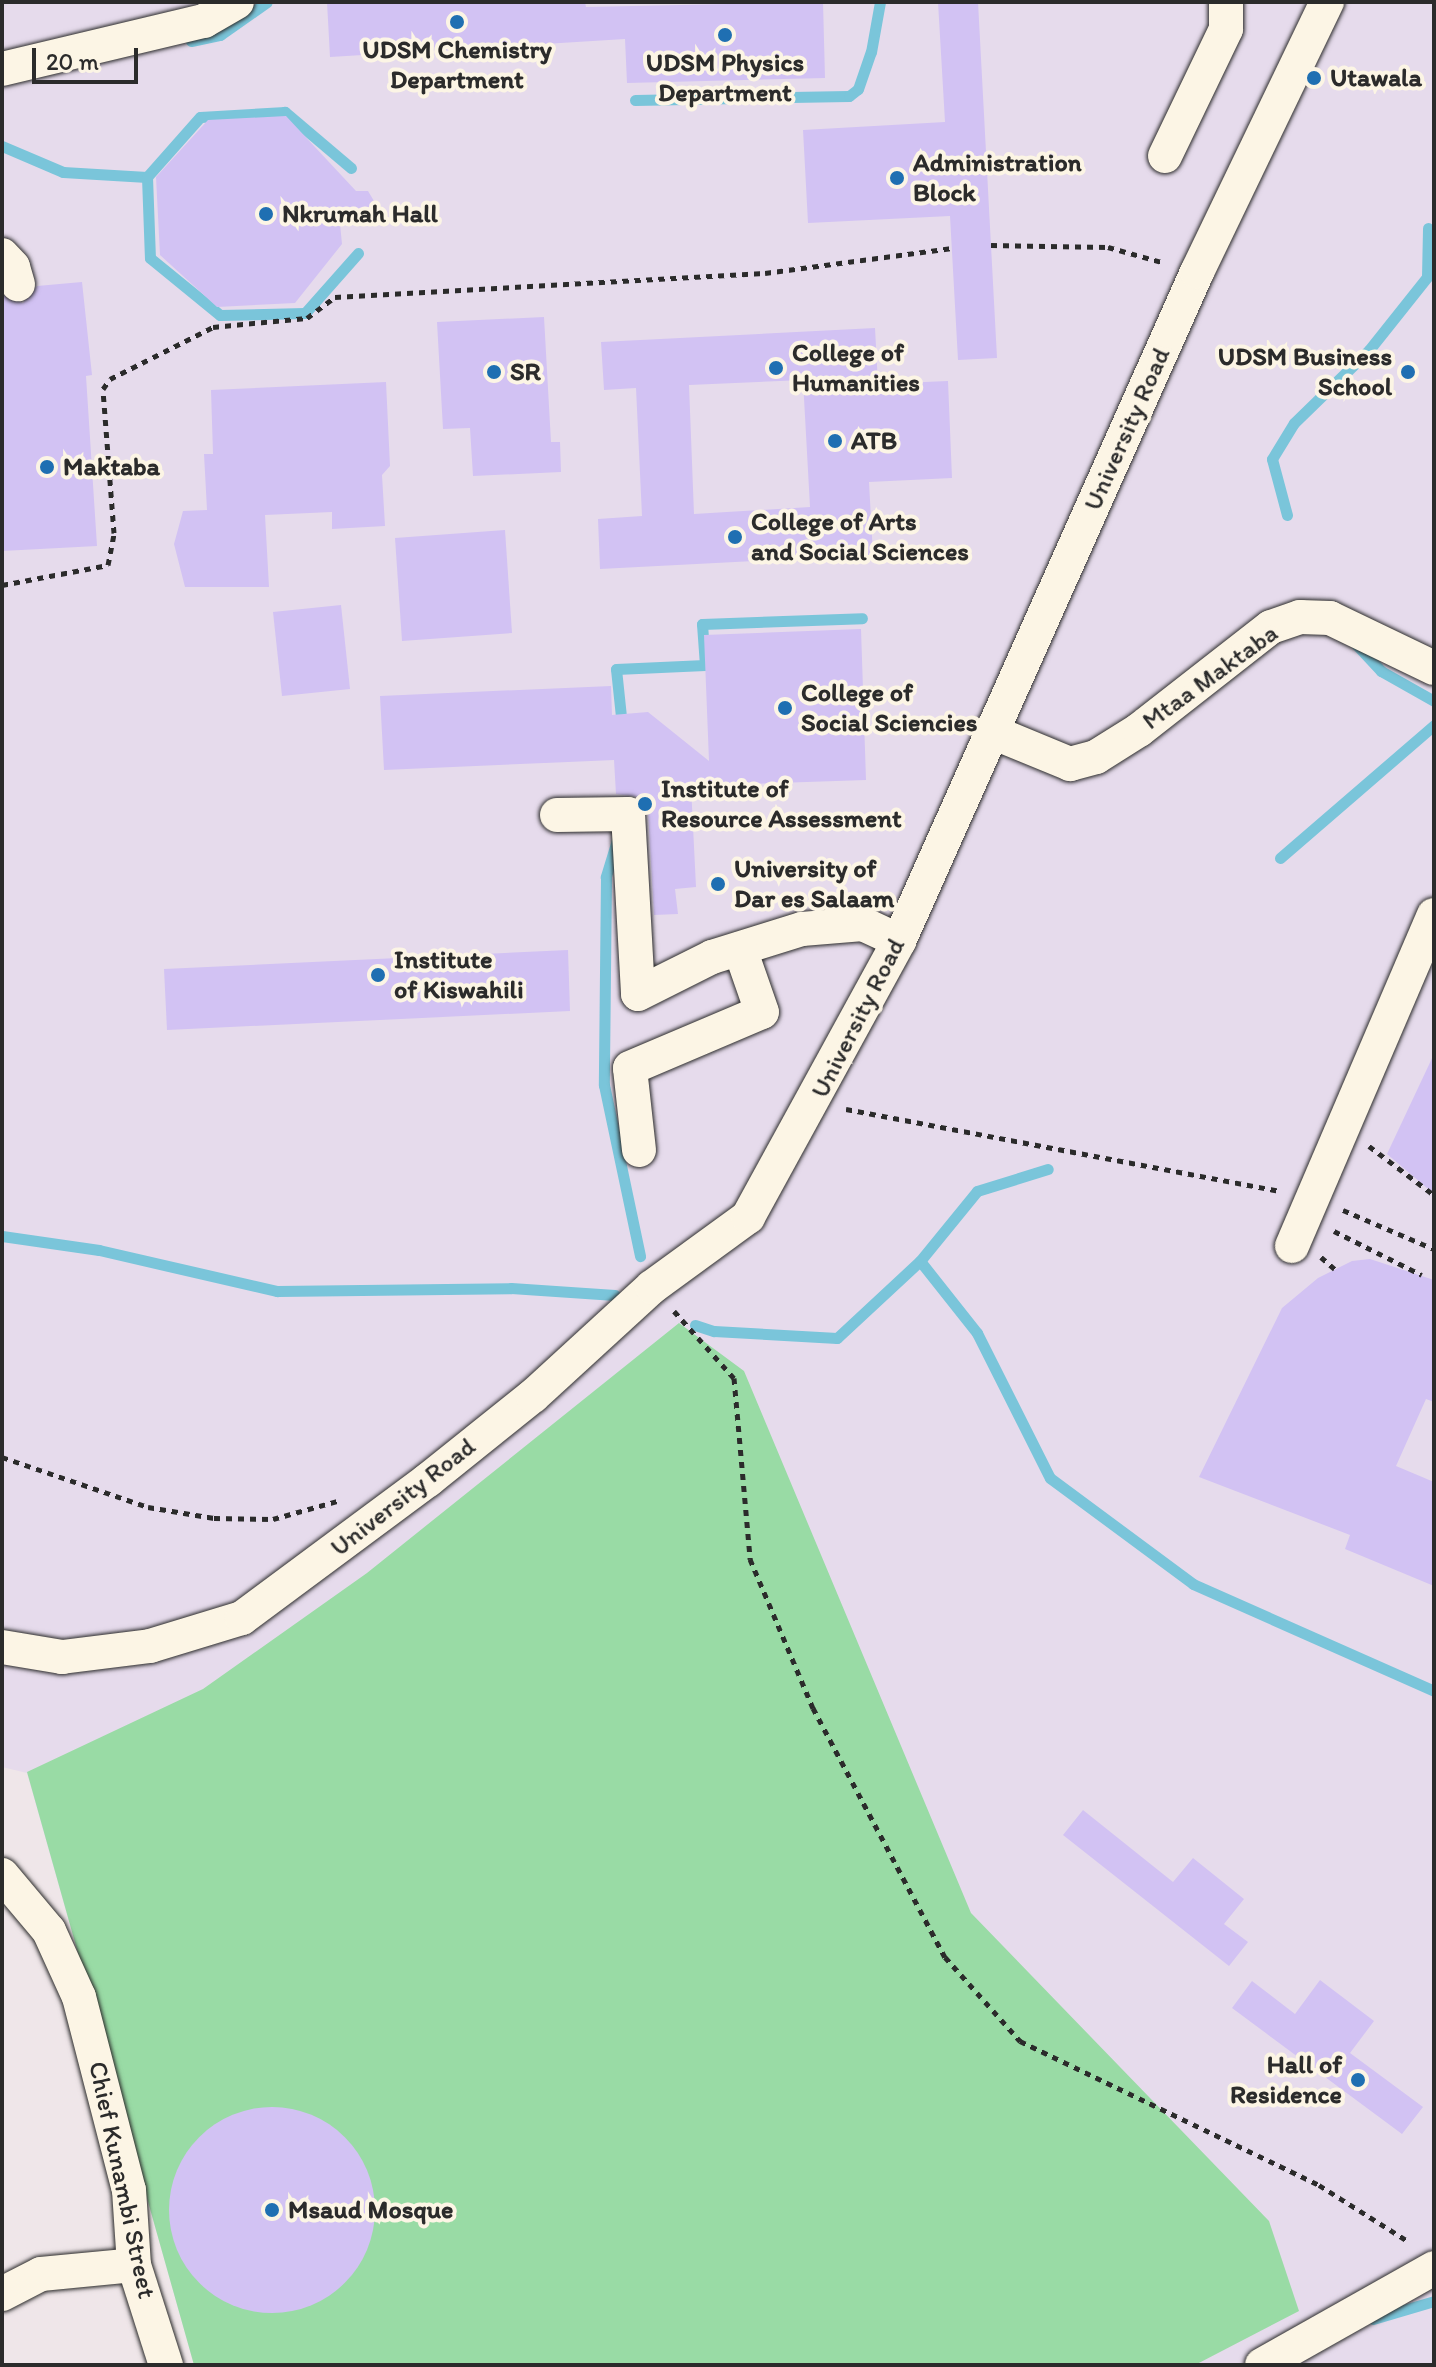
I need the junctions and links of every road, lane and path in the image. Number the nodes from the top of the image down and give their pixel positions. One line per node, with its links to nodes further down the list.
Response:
1 (237, 2): 4 (street)
2 (1226, 2): 5 (street)
3 (1327, 2): 8 (street, University Road)
4 (2, 69)
5 (1165, 156)
6 (991, 245): 8 (path)
7 (952, 248): 9 (path)
8 (1197, 272): 11 (street, University Road)
9 (2, 585)
10 (1434, 668): 11 (street, Mtaa Maktaba)
11 (990, 731): 14 (street, University Road)
12 (557, 815): 15 (street)
13 (1434, 915): 17 (street)
14 (899, 941): 15 (street); 16 (street, University Road)
15 (740, 949): 18 (street)
16 (815, 1103): 20 (path); 23 (street, University Road)
17 (1343, 1126): 19 (path); 20 (street)
18 (639, 1150)
19 (1434, 1195)
20 (1303, 1220): 21 (path); 22 (path)
21 (1434, 1249)
22 (1422, 1275)
23 (652, 1287): 26 (street, University Road); 28 (path)
24 (2, 1457): 25 (path)
25 (357, 1496)
26 (2, 1647)
27 (2, 1875): 29 (street, Chief Kunambi Street)
28 (1428, 2259): 32 (street)
29 (134, 2265): 30 (street); 31 (street, Chief Kunambi Street)
30 (2, 2294)
31 (166, 2365)
32 (1262, 2365)

